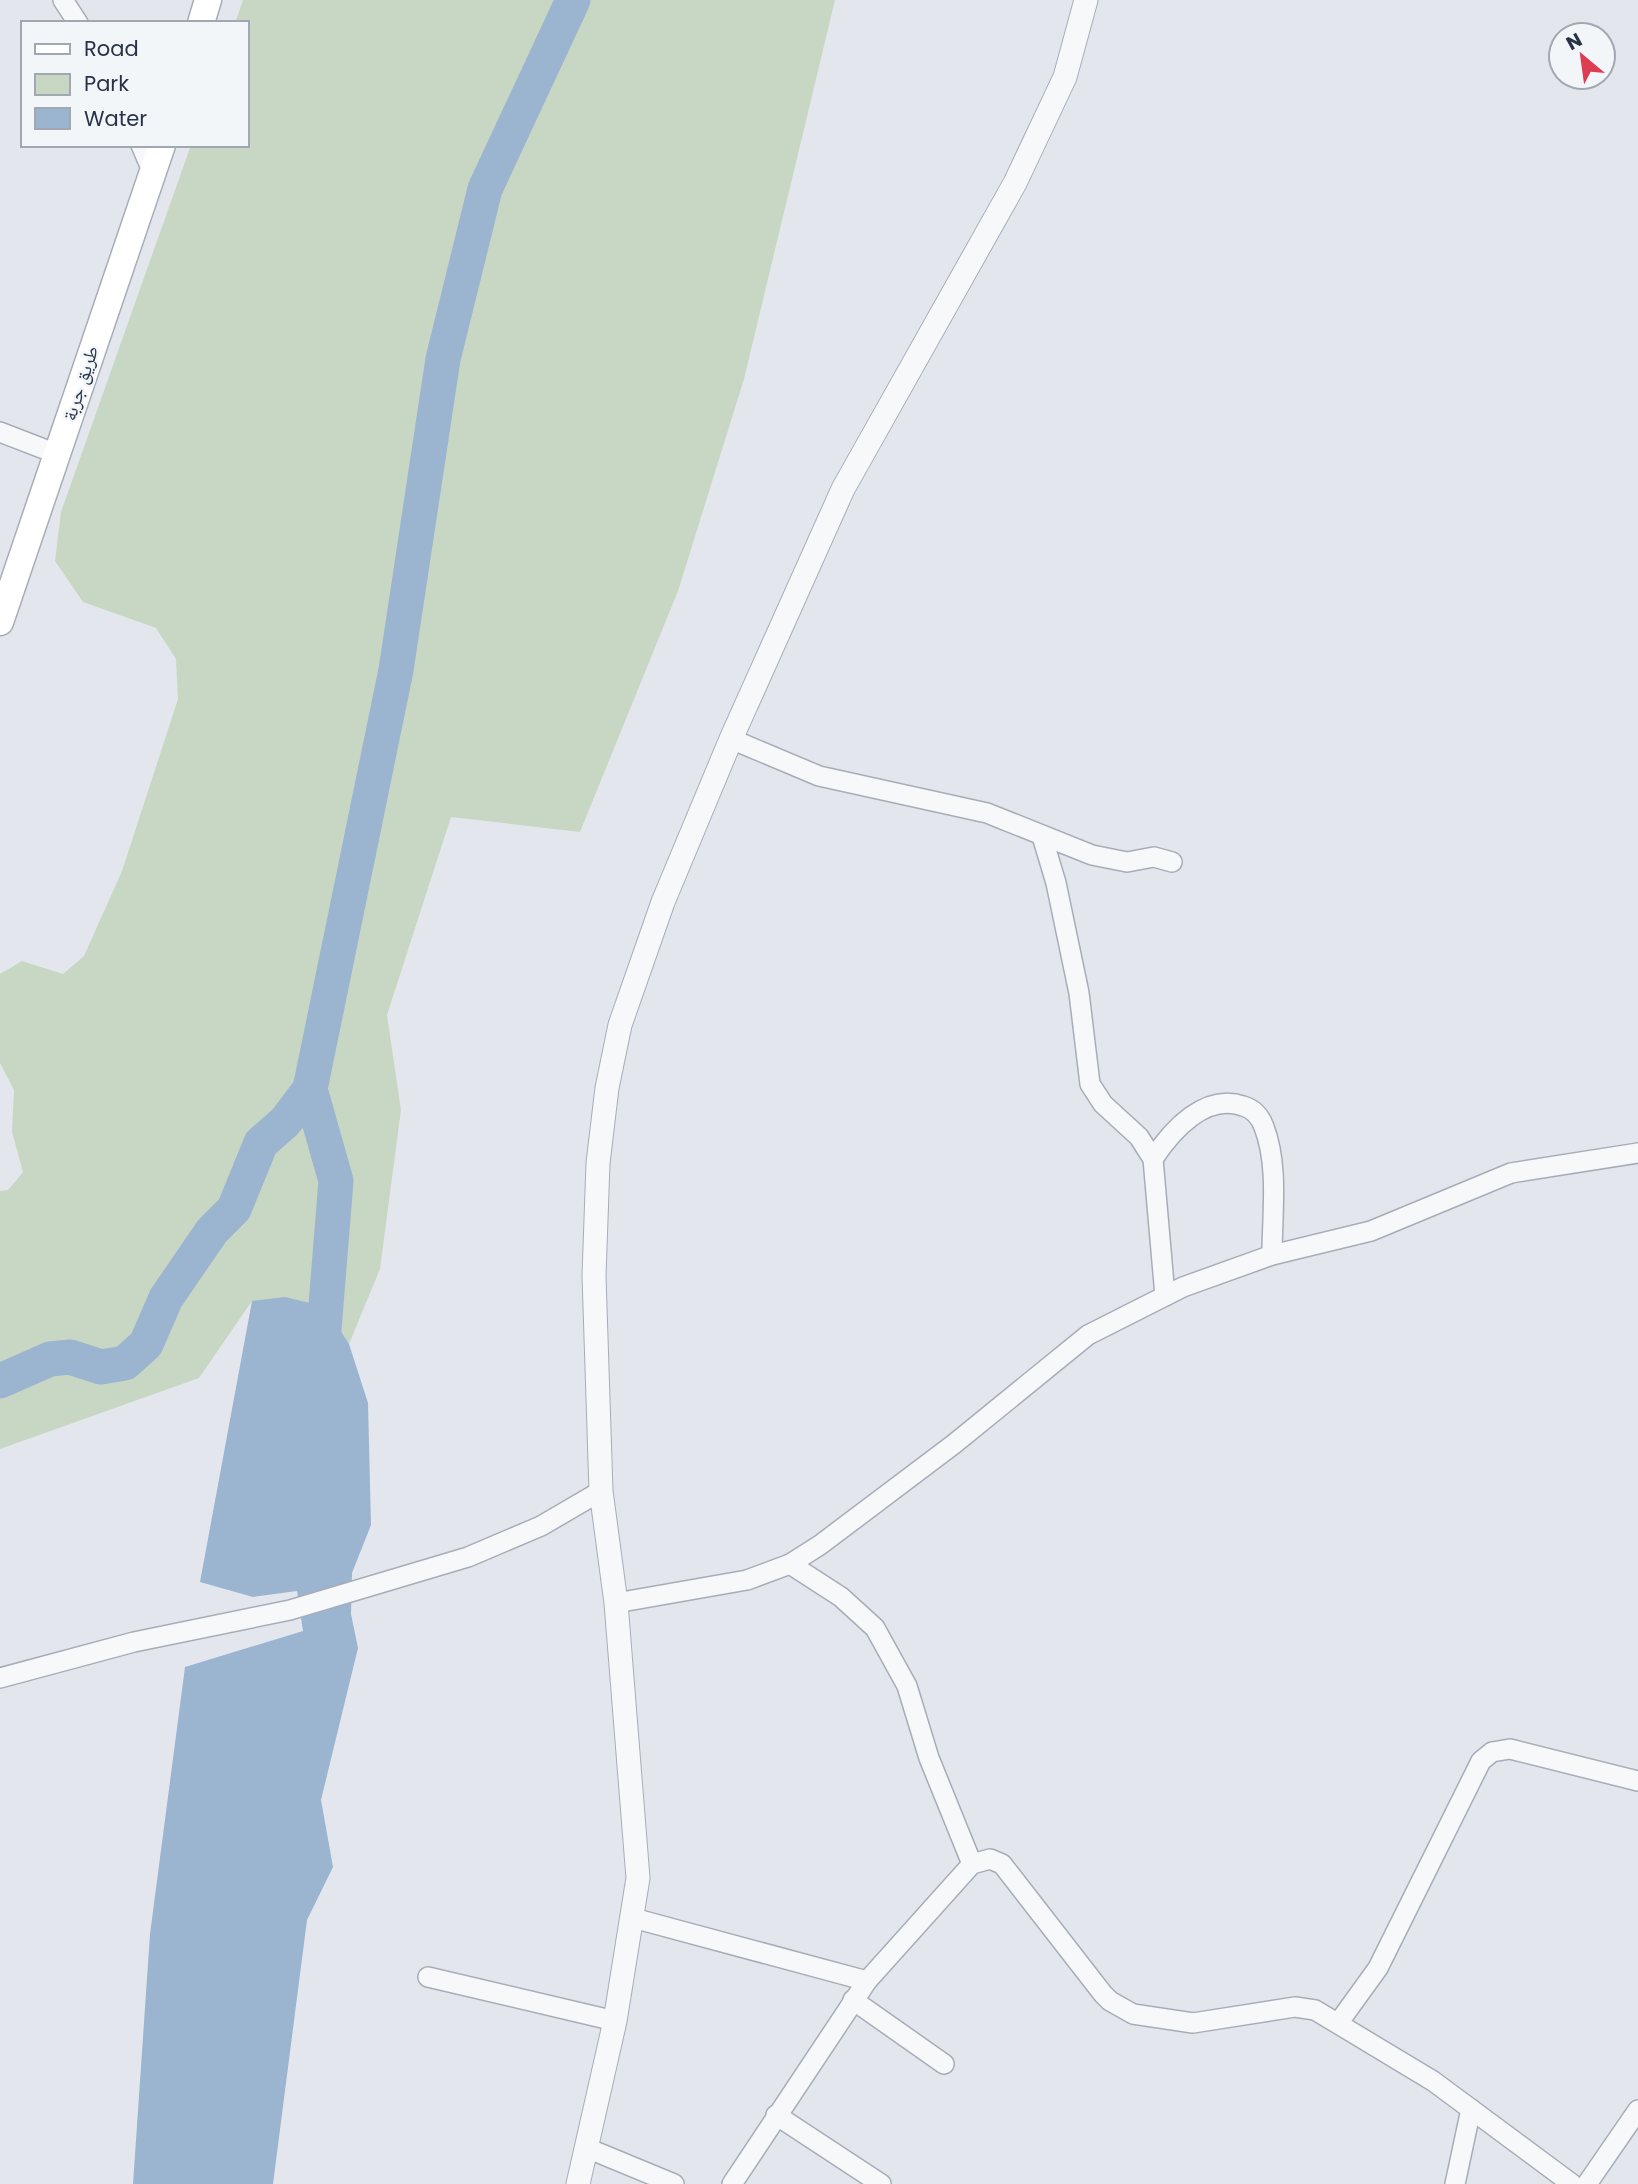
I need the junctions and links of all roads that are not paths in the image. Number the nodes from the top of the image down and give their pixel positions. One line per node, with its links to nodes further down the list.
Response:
1 (62, 0): 4 (street)
2 (208, 0): 5 (main road)
3 (1086, 0): 12 (street)
4 (77, 21)
5 (202, 21)
6 (142, 147): 8 (street)
7 (161, 147): 8 (main road, طريق جربة)
8 (153, 173): 10 (main road, طريق جربة)
9 (0, 432): 10 (street)
10 (57, 454): 11 (main road, طريق جربة)
11 (0, 622)
12 (731, 738): 13 (street); 19 (street)
13 (1042, 836): 14 (street); 16 (street)
14 (1172, 862)
15 (1638, 1153): 17 (street)
16 (1153, 1159): 17 (street); 18 (street)
17 (1272, 1255): 18 (street)
18 (1165, 1296): 20 (street)
19 (601, 1491): 21 (street); 22 (street)
20 (790, 1564): 21 (street); 24 (street)
21 (617, 1603): 25 (street)
22 (0, 1678)
23 (1638, 1781): 30 (street)
24 (972, 1864): 27 (street); 30 (street)
25 (633, 1918): 27 (street); 29 (street)
26 (428, 1977): 29 (street)
27 (867, 1981): 28 (street)
28 (853, 2000): 31 (street); 34 (street)
29 (615, 2021): 36 (street)
30 (1339, 2022): 32 (street)
31 (944, 2064)
32 (1471, 2109): 41 (street); 42 (street)
33 (1638, 2110): 35 (street)
34 (776, 2115): 39 (street); 40 (street)
35 (1631, 2134): 43 (street)
36 (587, 2148): 37 (street); 38 (street)
37 (578, 2184)
38 (674, 2184)
39 (732, 2184)
40 (881, 2184)
41 (1455, 2184)
42 (1572, 2184)
43 (1587, 2184)

